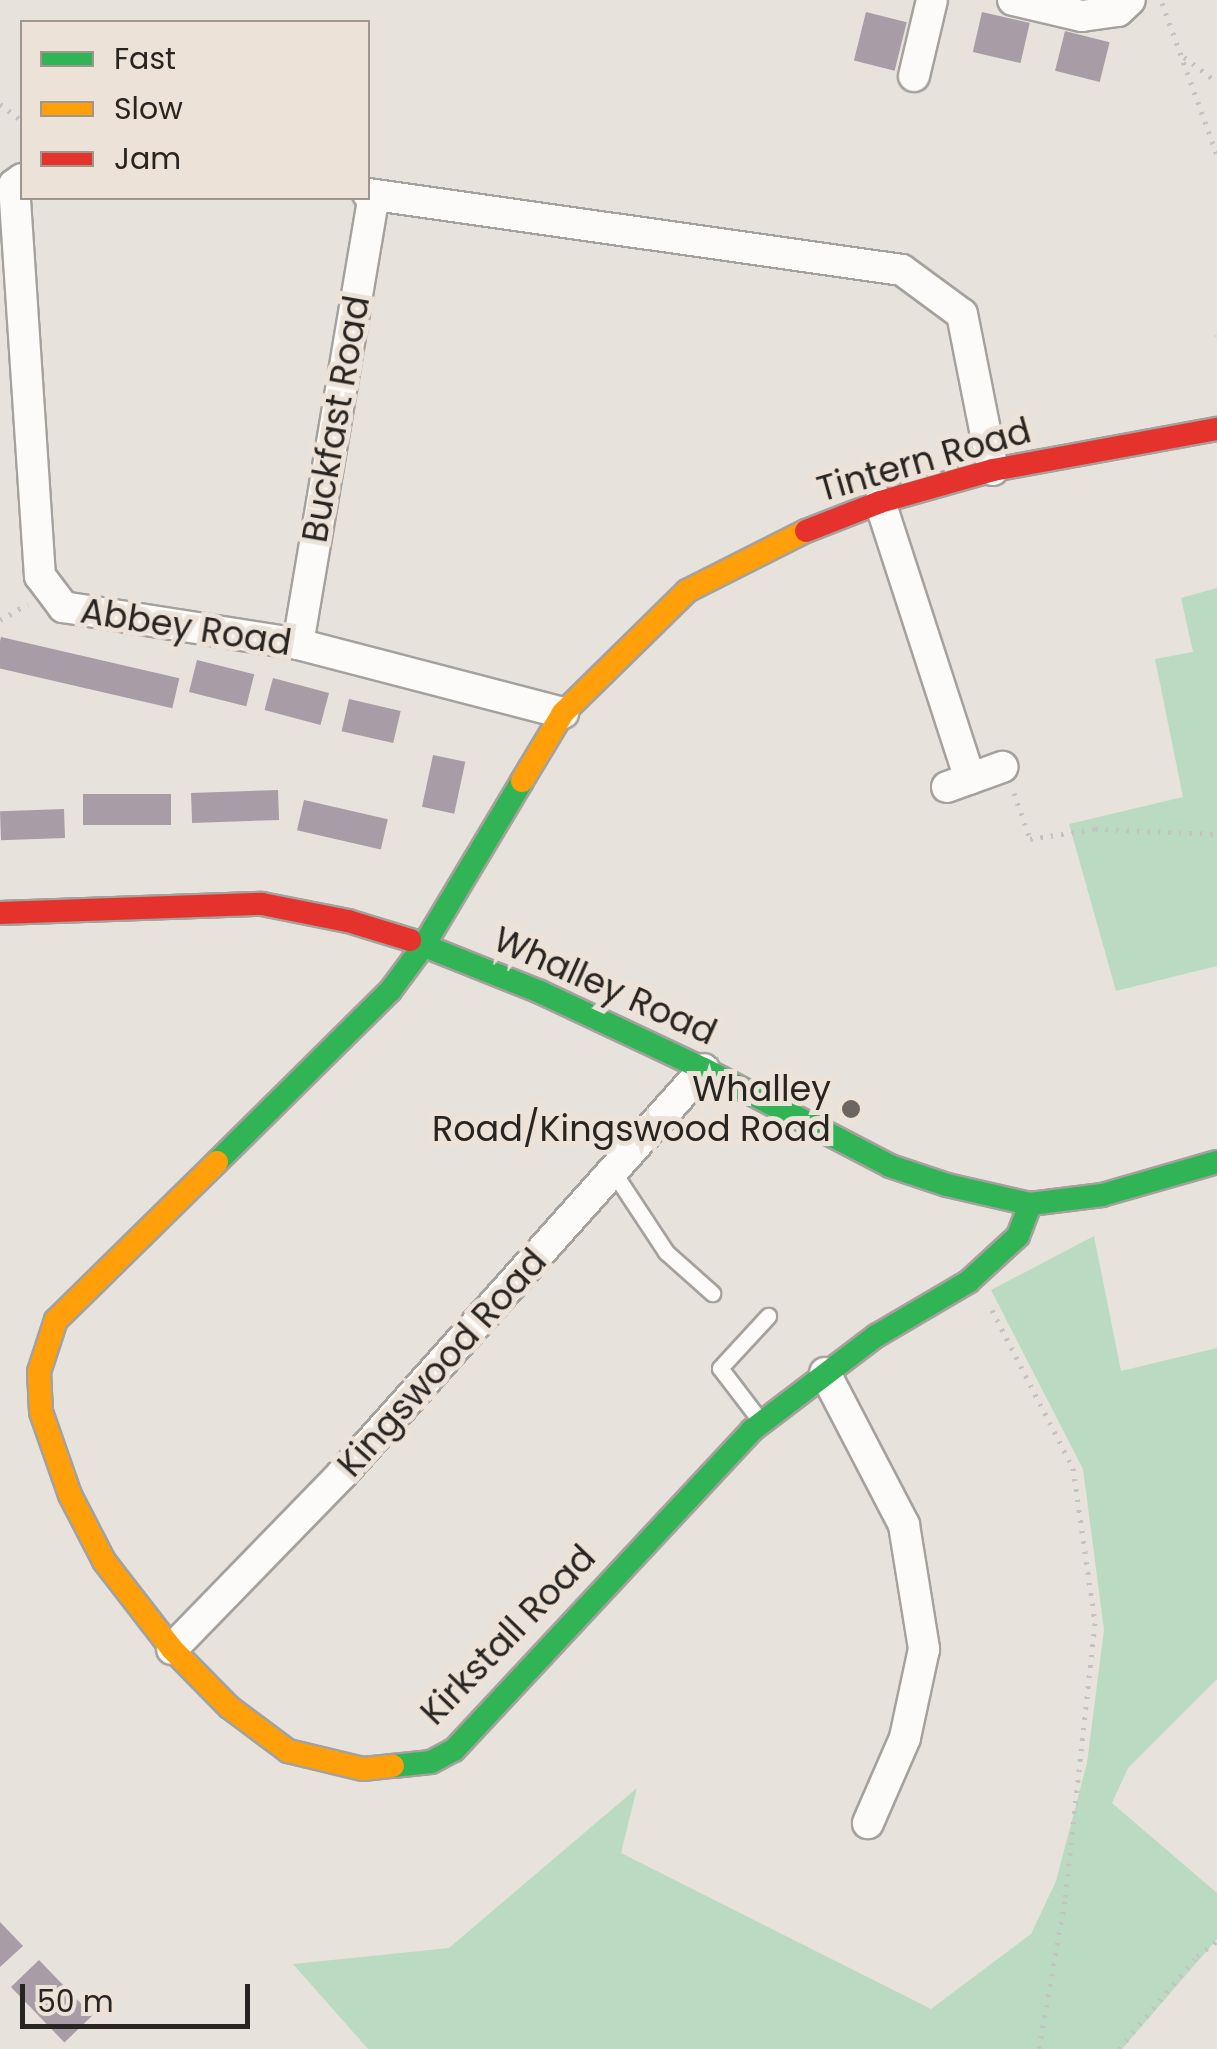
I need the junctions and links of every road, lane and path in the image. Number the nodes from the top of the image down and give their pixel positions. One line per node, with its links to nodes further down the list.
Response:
1 (932, 0): 6 (street)
2 (1013, 0): 3 (street)
3 (1130, 0)
4 (1161, 0): 5 (path)
5 (1181, 55): 7 (path); 10 (path)
6 (914, 76)
7 (1217, 82)
8 (0, 104): 9 (path)
9 (20, 119)
10 (1217, 155)
11 (20, 180): 16 (street, Abbey Road)
12 (371, 194): 14 (street); 16 (street, Buckfast Road)
13 (1217, 429): 14 (street, Tintern Road)
14 (993, 470): 15 (street, Tintern Road)
15 (880, 502): 17 (street, Tintern Road); 18 (street)
16 (298, 644): 17 (street, Abbey Road)
17 (562, 713): 21 (street, Tintern Road)
18 (1002, 767): 19 (path)
19 (1217, 834)
20 (0, 913): 21 (street, Whalley Road)
21 (424, 945): 22 (street, Whalley Road); 31 (street, Kirkstall Road)
22 (704, 1068): 24 (street, Kingswood Road); 25 (street, Whalley Road)
23 (1217, 1162): 25 (street, Whalley Road)
24 (614, 1172): 27 (lane); 31 (street, Kingswood Road)
25 (1030, 1204): 26 (street, Kirkstall Road)
26 (975, 1276): 29 (street, Kirkstall Road); 34 (path)
27 (712, 1294)
28 (768, 1316): 30 (lane)
29 (825, 1373): 30 (street, Kirkstall Road); 32 (street)
30 (762, 1422): 31 (street, Kirkstall Road)
31 (172, 1649)
32 (868, 1823)
33 (1217, 1941): 35 (path)
34 (1039, 2049)
35 (1118, 2049)

